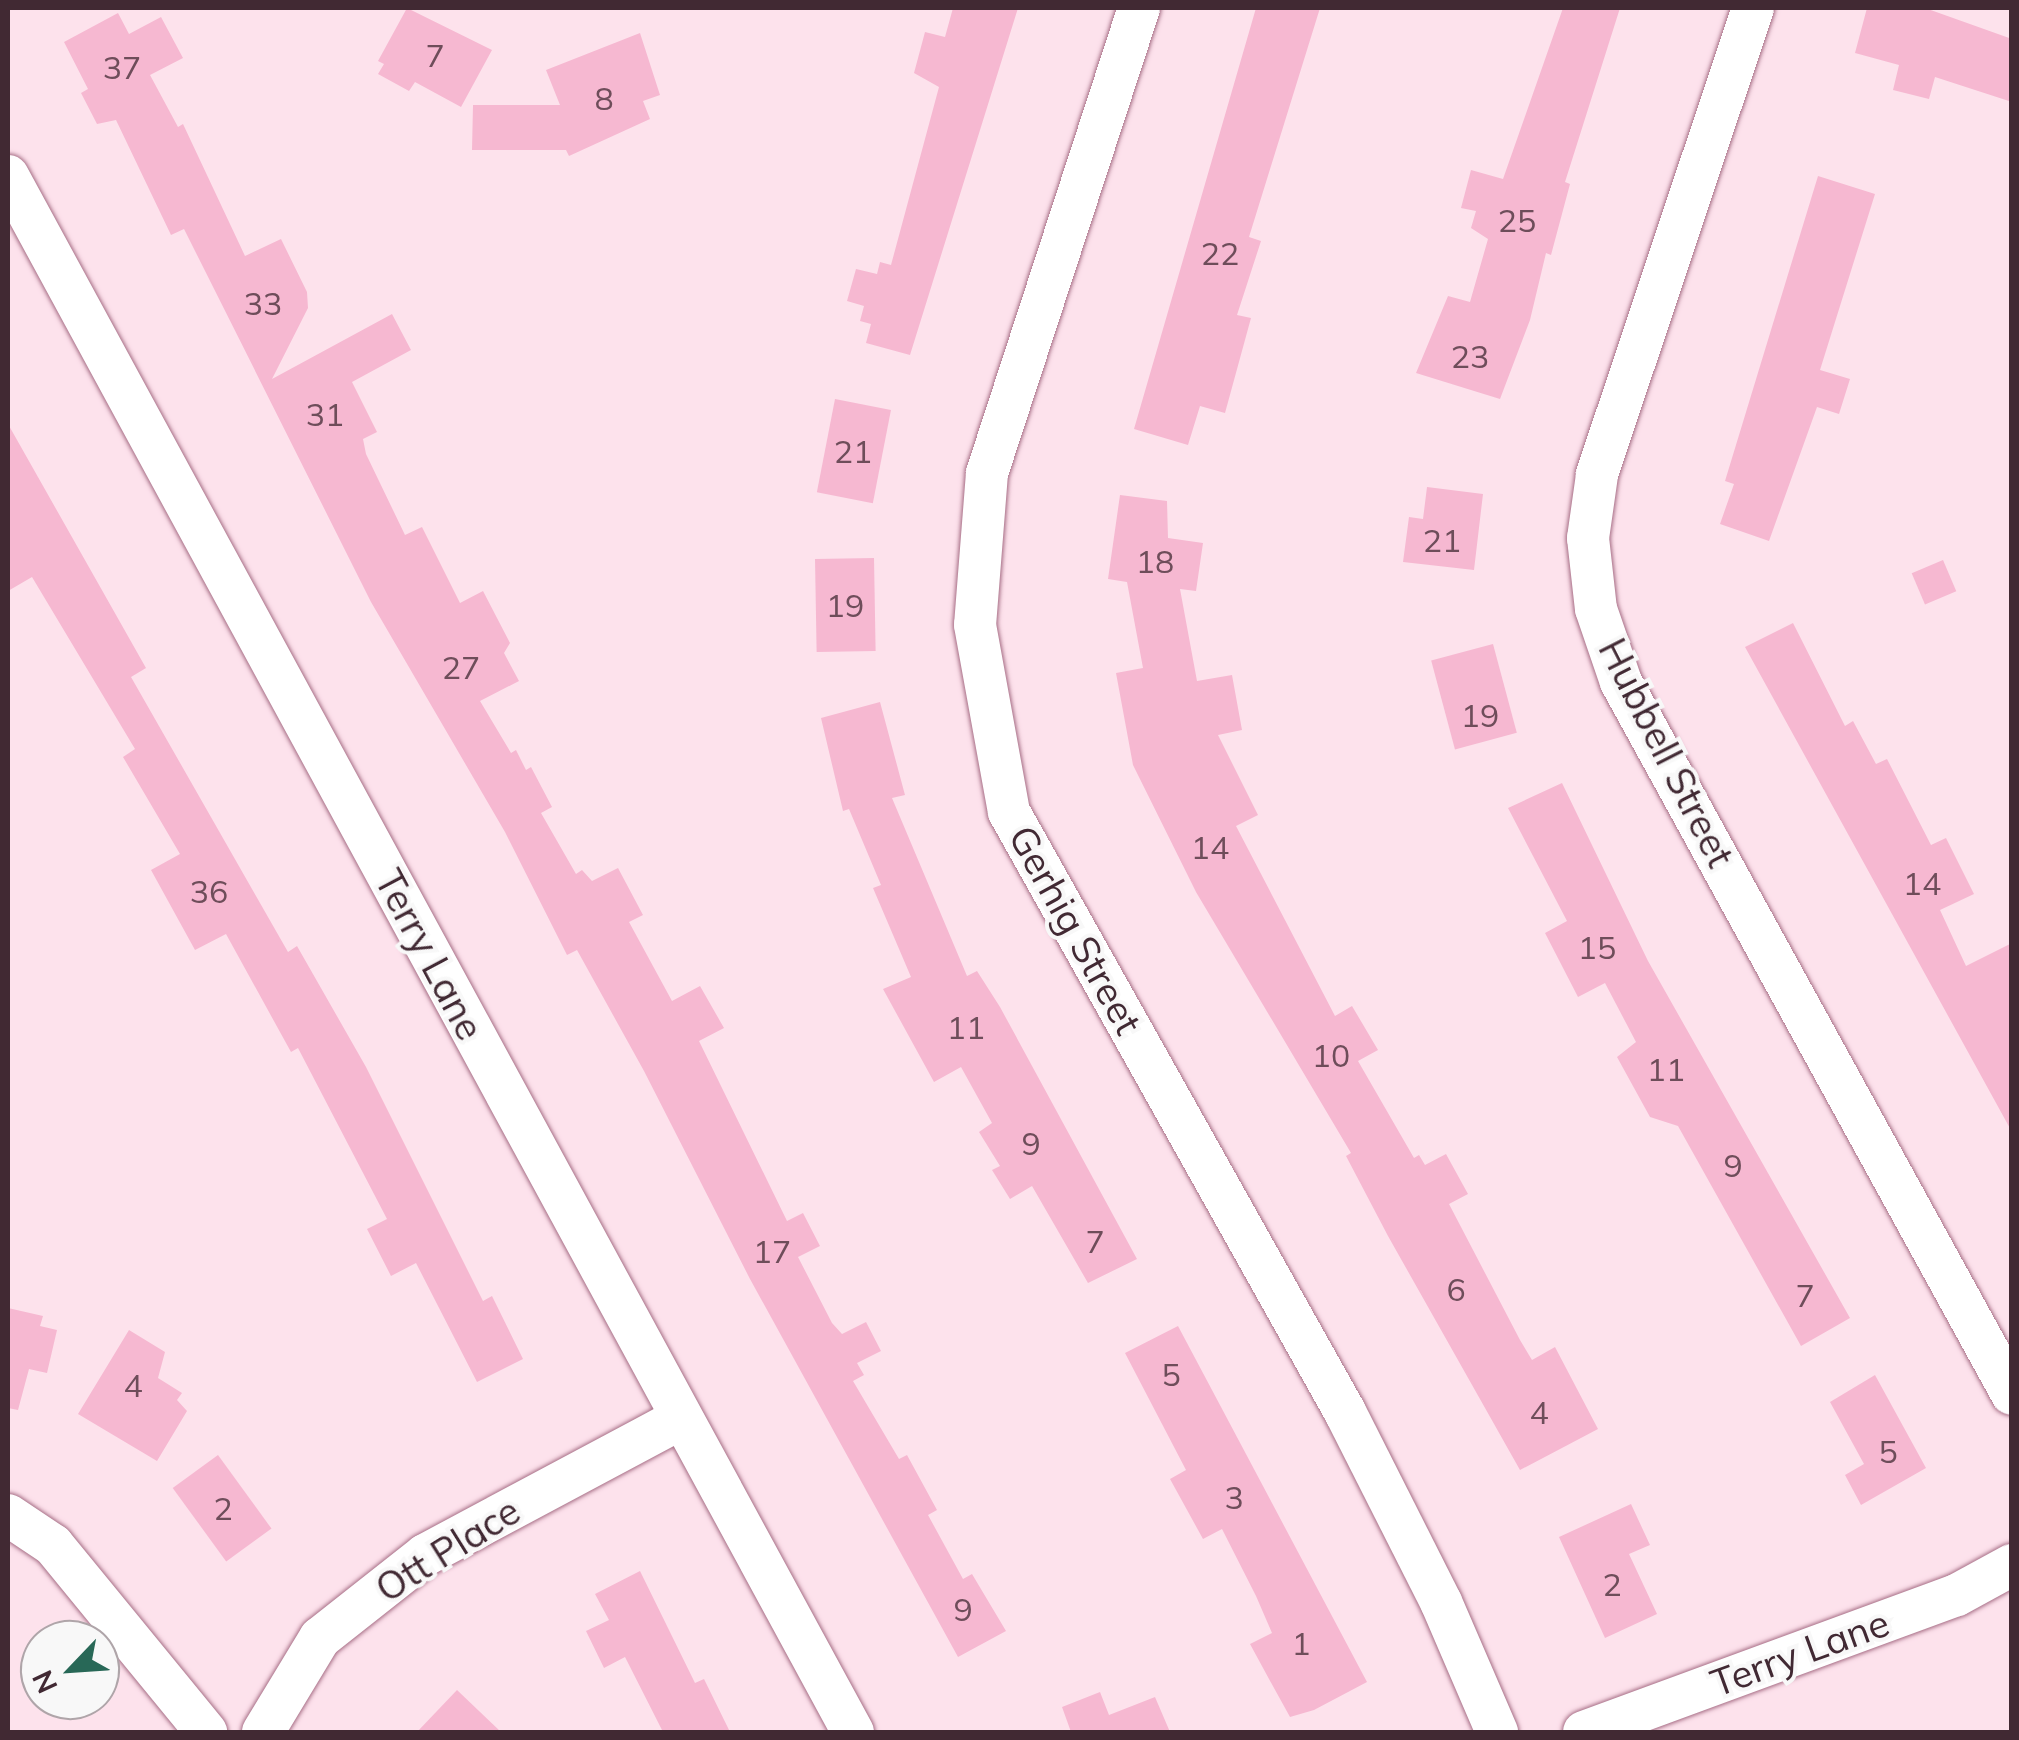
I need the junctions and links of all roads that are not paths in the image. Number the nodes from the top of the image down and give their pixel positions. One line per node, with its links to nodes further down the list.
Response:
1 (1139, 8): 12 (street, Gerhig Street)
2 (1753, 8): 4 (street, Hubbell Street)
3 (8, 176): 6 (street, Terry Lane)
4 (1998, 1338): 5 (street, Hubbell Street)
5 (2012, 1394)
6 (680, 1419): 10 (street, Ott Place); 11 (street, Terry Lane)
7 (8, 1515): 9 (street)
8 (2012, 1565): 13 (street, Terry Lane)
9 (206, 1732)
10 (263, 1732)
11 (854, 1732)
12 (1498, 1732)
13 (1584, 1732)

